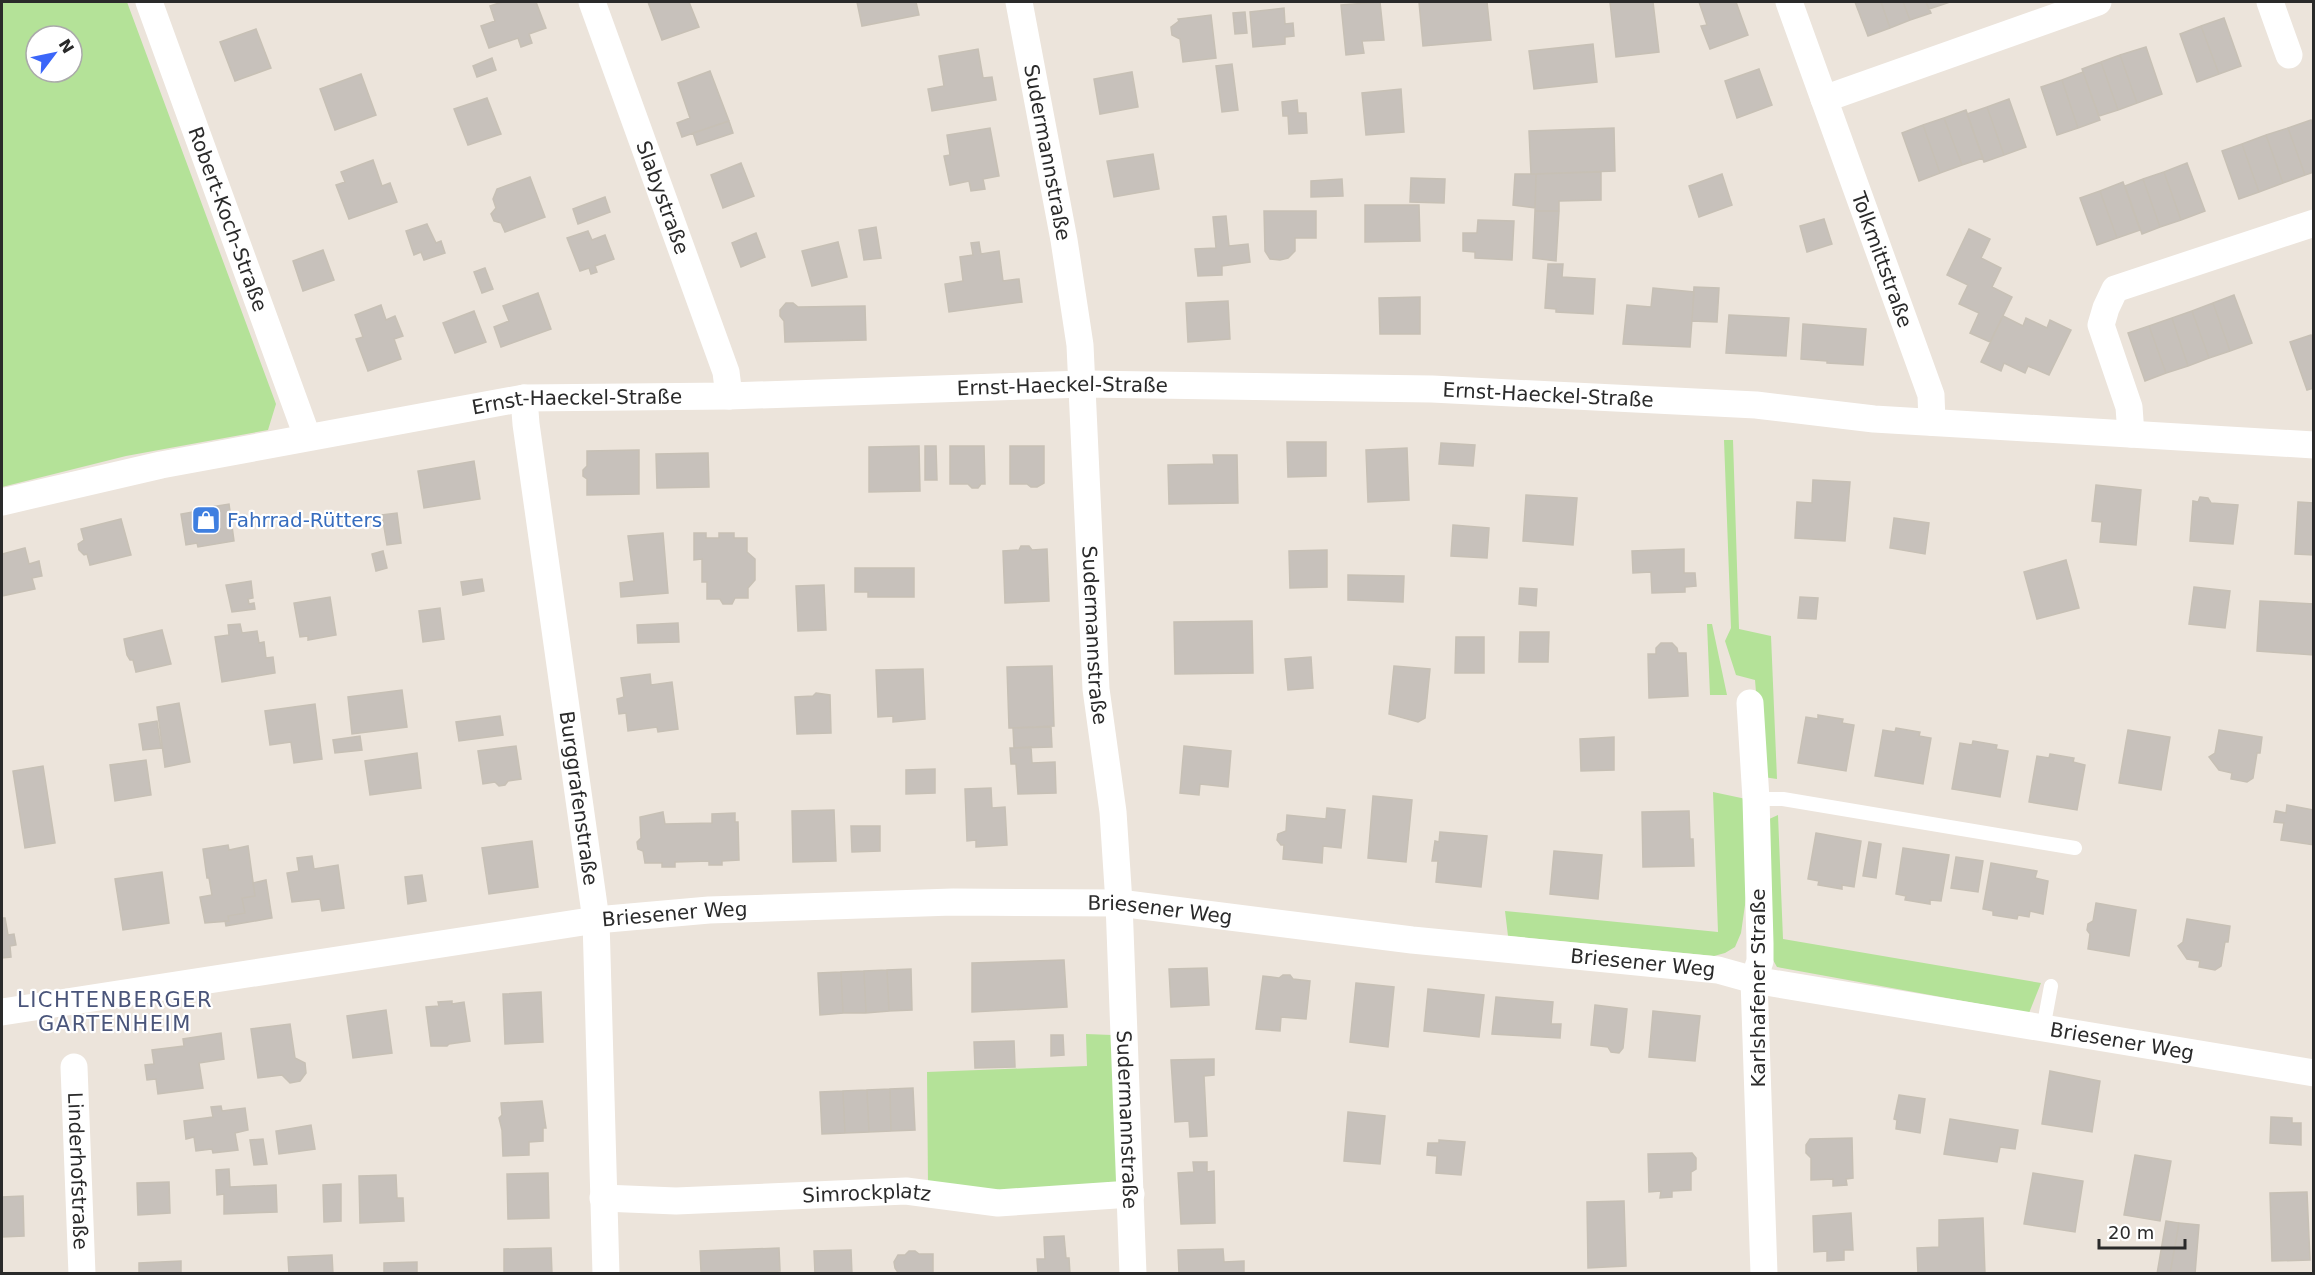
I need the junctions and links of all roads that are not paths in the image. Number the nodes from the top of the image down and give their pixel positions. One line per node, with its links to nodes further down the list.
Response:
1 (148, 2): 15 (street, Robert-Koch-Straße)
2 (592, 2): 11 (street, Slabystraße)
3 (1019, 2): 10 (street, Sudermannstraße)
4 (1789, 2): 8 (street, Tolkmittstraße)
5 (2098, 2): 8 (street)
6 (2270, 2): 7 (street)
7 (2289, 55)
8 (1824, 99): 13 (street, Tolkmittstraße)
9 (2313, 223): 14 (street)
10 (1084, 384): 11 (street, Ernst-Haeckel-Straße); 13 (street, Ernst-Haeckel-Straße); 21 (street, Sudermannstraße)
11 (729, 396): 12 (street, Ernst-Haeckel-Straße)
12 (524, 398): 15 (street, Ernst-Haeckel-Straße); 22 (street, Burggrafenstraße)
13 (1932, 422): 14 (street, Ernst-Haeckel-Straße)
14 (2131, 434): 16 (street, Ernst-Haeckel-Straße)
15 (307, 436): 17 (street, Ernst-Haeckel-Straße)
16 (2313, 445)
17 (2, 502)
18 (1750, 703): 19 (street, Karlshafener Straße)
19 (1756, 799): 20 (lane); 23 (street, Karlshafener Straße)
20 (2074, 848)
21 (1119, 903): 22 (street, Briesener Weg); 23 (street, Briesener Weg); 29 (street, Sudermannstraße)
22 (596, 920): 25 (street, Briesener Weg); 30 (street, Burggrafenstraße)
23 (1754, 980): 26 (street, Briesener Weg); 34 (street, Karlshafener Straße)
24 (2051, 986): 26 (lane)
25 (2, 1012)
26 (2043, 1029): 28 (street, Briesener Weg)
27 (74, 1067): 31 (street, Linderhofstraße)
28 (2313, 1073)
29 (1131, 1194): 30 (street, Simrockplatz); 33 (street, Sudermannstraße)
30 (603, 1198): 32 (street, Burggrafenstraße)
31 (82, 1274)
32 (606, 1274)
33 (1134, 1274)
34 (1764, 1274)

